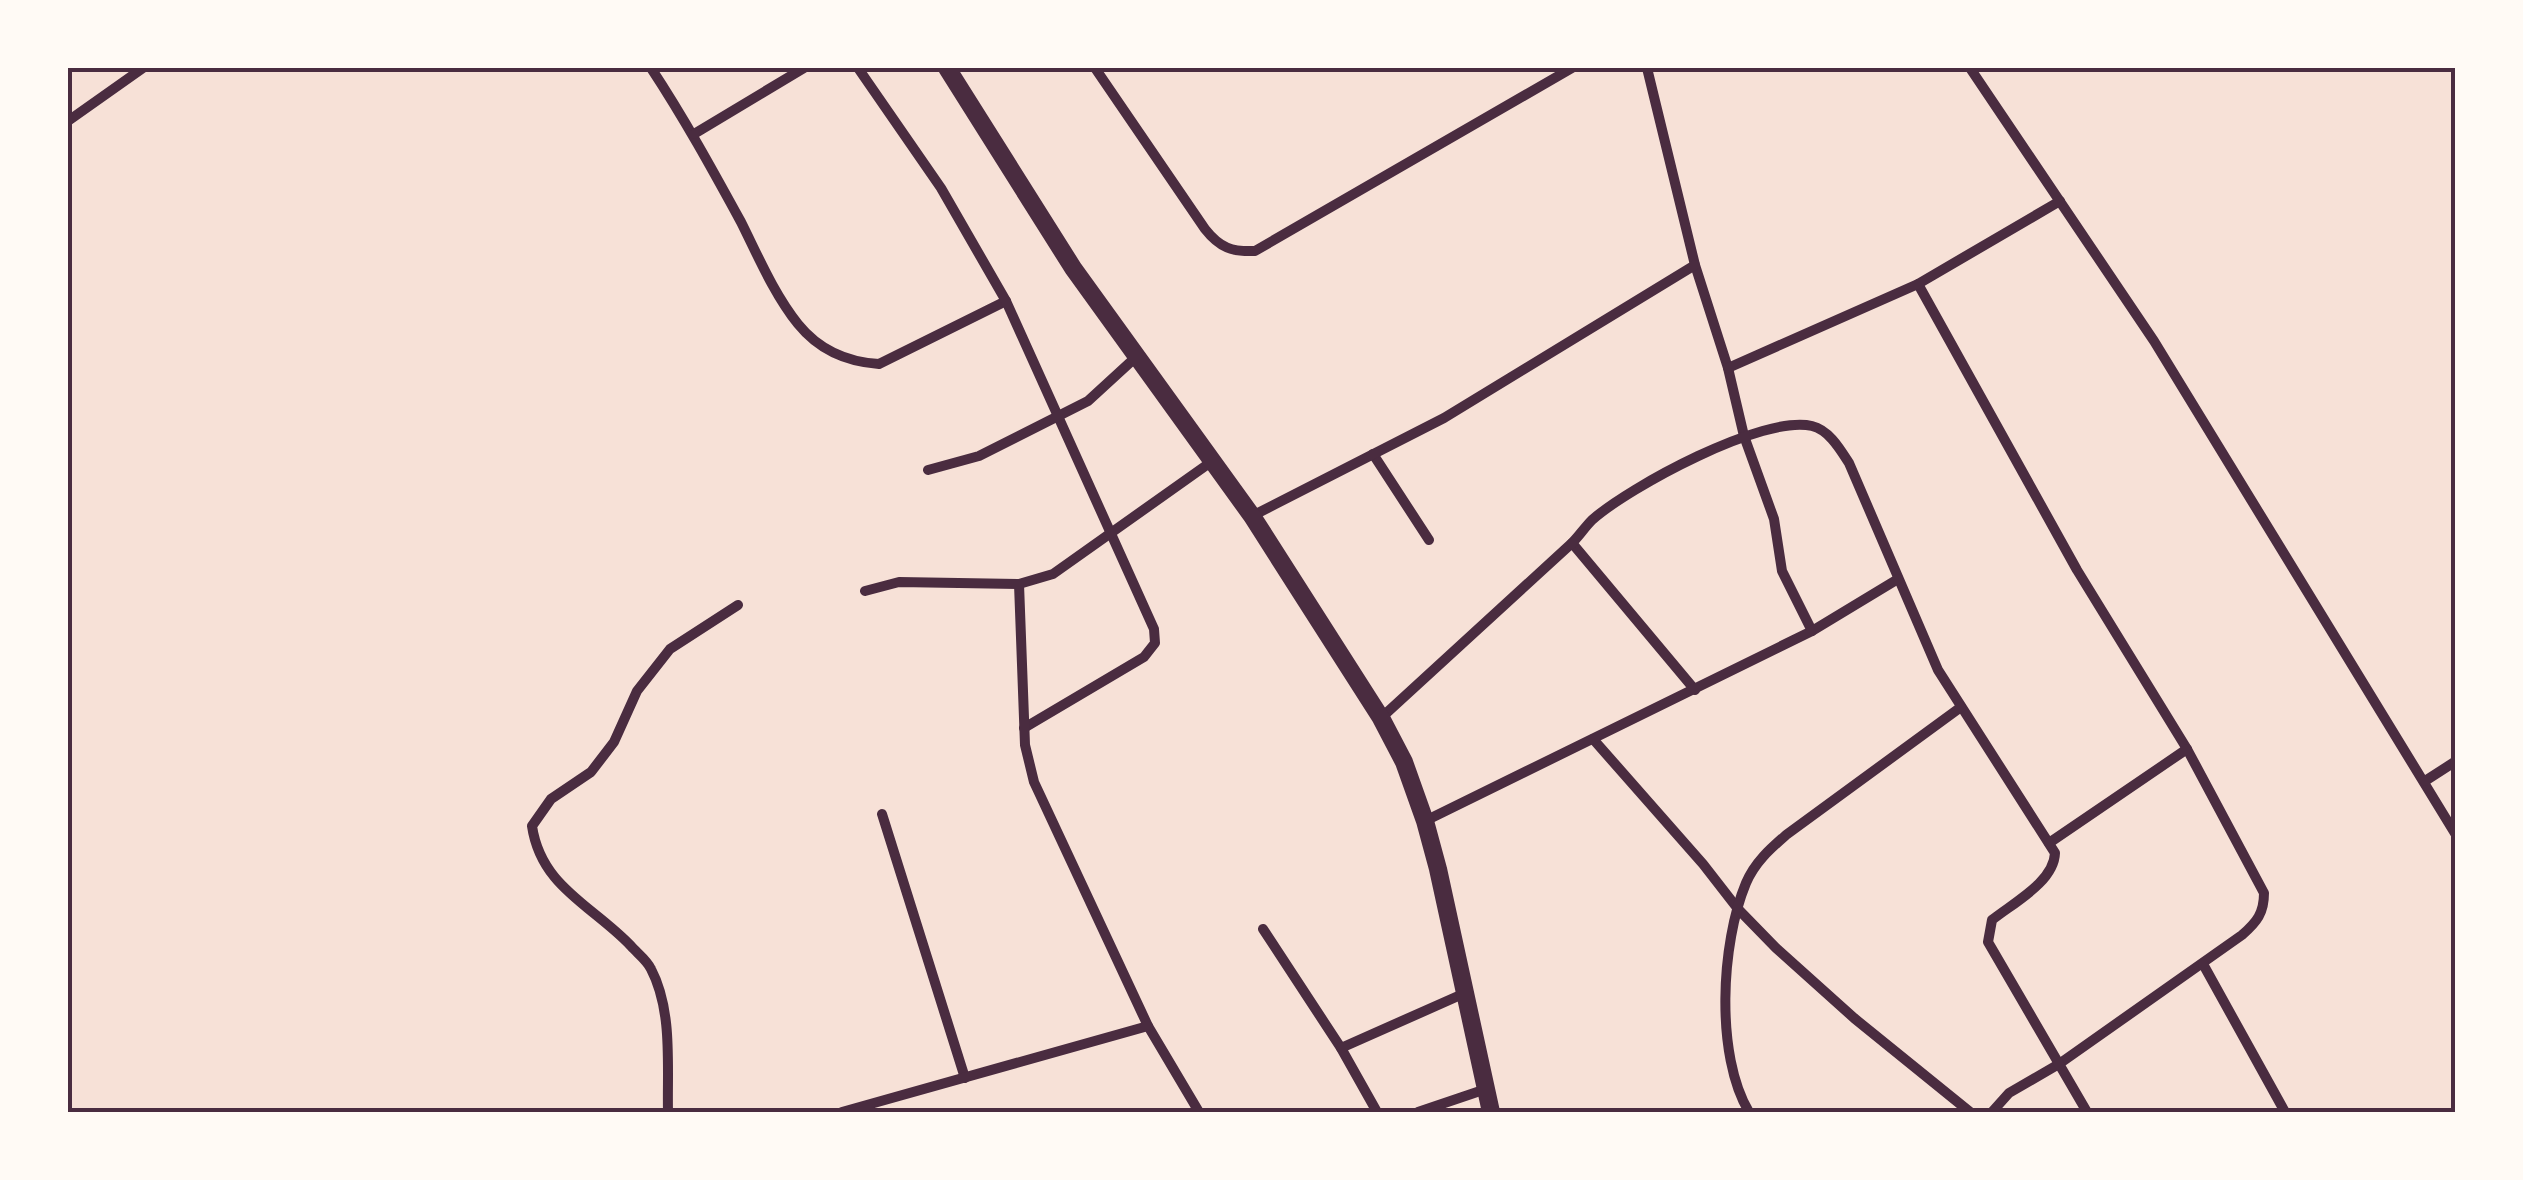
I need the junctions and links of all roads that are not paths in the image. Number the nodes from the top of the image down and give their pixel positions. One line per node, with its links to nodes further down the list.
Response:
1 (143, 68): 10 (street)
2 (650, 68): 11 (street)
3 (804, 68): 11 (street)
4 (858, 68): 15 (street)
5 (946, 68): 16 (street)
6 (1095, 68): 7 (street)
7 (1572, 68)
8 (1648, 68): 13 (street)
9 (1970, 68): 12 (street)
10 (68, 121)
11 (694, 134): 15 (street)
12 (2060, 201): 14 (street); 39 (street)
13 (1695, 265): 17 (street); 20 (street)
14 (1918, 284): 17 (street); 37 (street)
15 (1006, 301): 18 (street)
16 (1136, 357): 18 (street); 21 (street)
17 (1728, 368): 19 (street)
18 (1057, 416): 22 (street); 24 (street)
19 (1744, 436): 26 (street); 27 (street); 31 (street)
20 (1374, 454): 23 (street); 25 (street)
21 (1211, 462): 23 (street); 24 (street)
22 (928, 470)
23 (1252, 516): 34 (street)
24 (1108, 533): 28 (street); 35 (street)
25 (1429, 540)
26 (1572, 544): 32 (street); 34 (street)
27 (1898, 578): 31 (street); 33 (street)
28 (1020, 584): 29 (street); 35 (street)
29 (865, 591)
30 (738, 604): 54 (street)
31 (1812, 631): 32 (street)
32 (1696, 690): 36 (street)
33 (1961, 707): 43 (street); 44 (street)
34 (1381, 718): 41 (street)
35 (1024, 728): 48 (street)
36 (1593, 740): 41 (street); 44 (street)
37 (2186, 748): 43 (street); 46 (street)
38 (2456, 761): 39 (street)
39 (2425, 782): 42 (street)
40 (882, 814): 51 (street)
41 (1426, 821): 47 (street)
42 (2456, 835)
43 (2048, 842): 50 (street)
44 (1738, 909): 53 (street); 60 (street)
45 (1263, 929): 49 (street)
46 (2204, 964): 50 (street); 63 (street)
47 (1465, 993): 49 (street); 52 (street)
48 (1148, 1026): 51 (street); 56 (street)
49 (1341, 1048): 57 (street)
50 (2060, 1064): 61 (street); 62 (street)
51 (966, 1078): 55 (street)
52 (1486, 1089): 58 (street); 59 (street)
53 (1744, 1110)
54 (668, 1112)
55 (842, 1112)
56 (1199, 1112)
57 (1377, 1112)
58 (1418, 1112)
59 (1490, 1112)
60 (1970, 1112)
61 (1992, 1112)
62 (2087, 1112)
63 (2285, 1112)

